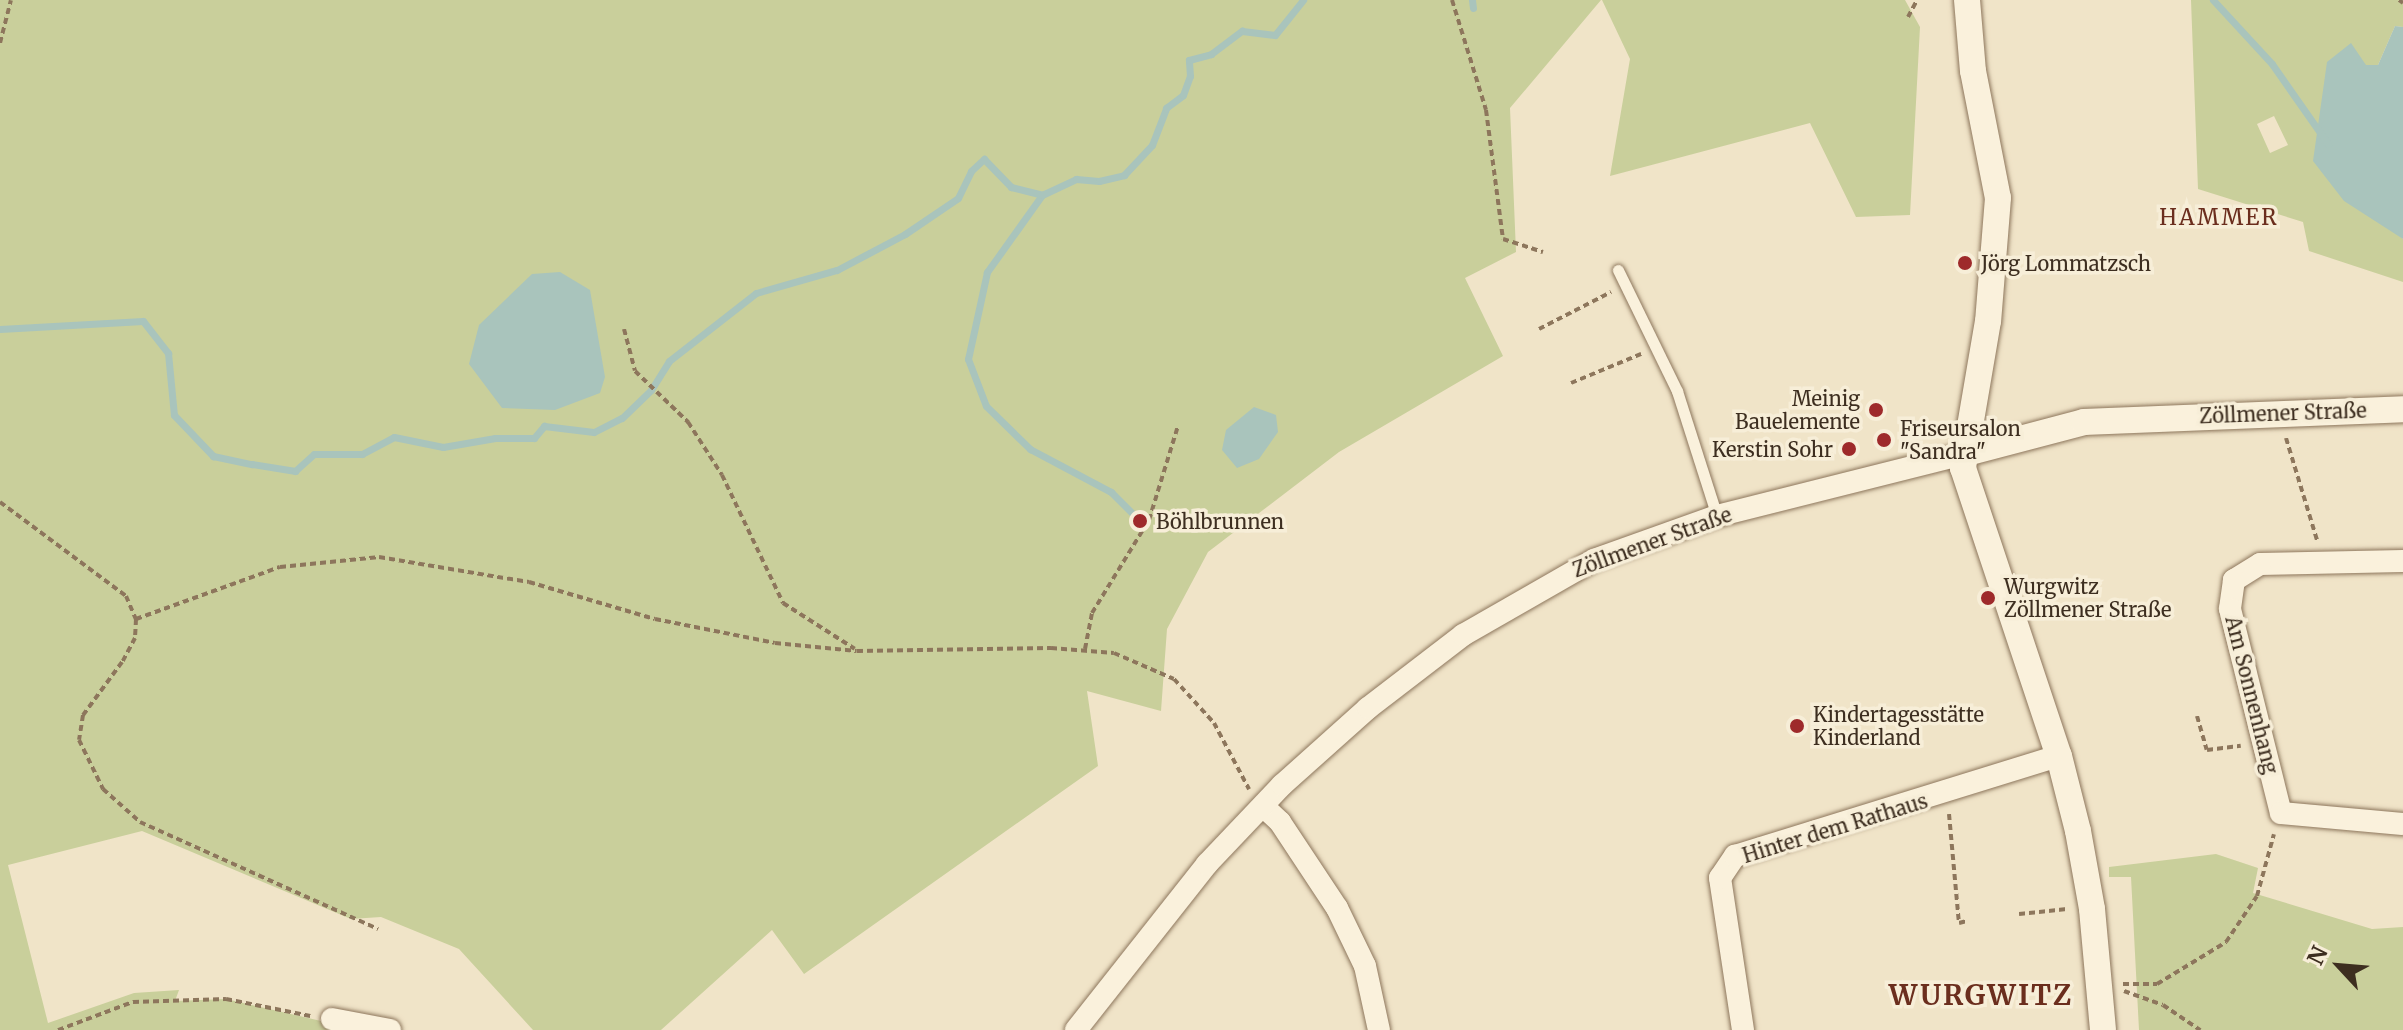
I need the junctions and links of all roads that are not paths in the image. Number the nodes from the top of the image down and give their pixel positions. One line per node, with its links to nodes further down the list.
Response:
1 (1967, 0): 4 (street)
2 (1618, 270): 5 (lane)
3 (2403, 409): 4 (street, Zöllmener Straße)
4 (1963, 454): 5 (street, Zöllmener Straße); 7 (street)
5 (1717, 516): 8 (street, Zöllmener Straße)
6 (2403, 561): 9 (street, Am Sonnenhang)
7 (2059, 756): 14 (street, Hinter dem Rathaus); 15 (street)
8 (1258, 800): 12 (street, Zöllmener Straße); 13 (street)
9 (2403, 824)
10 (332, 1019): 11 (street)
11 (390, 1030)
12 (1076, 1030)
13 (1379, 1030)
14 (1743, 1030)
15 (2103, 1030)

